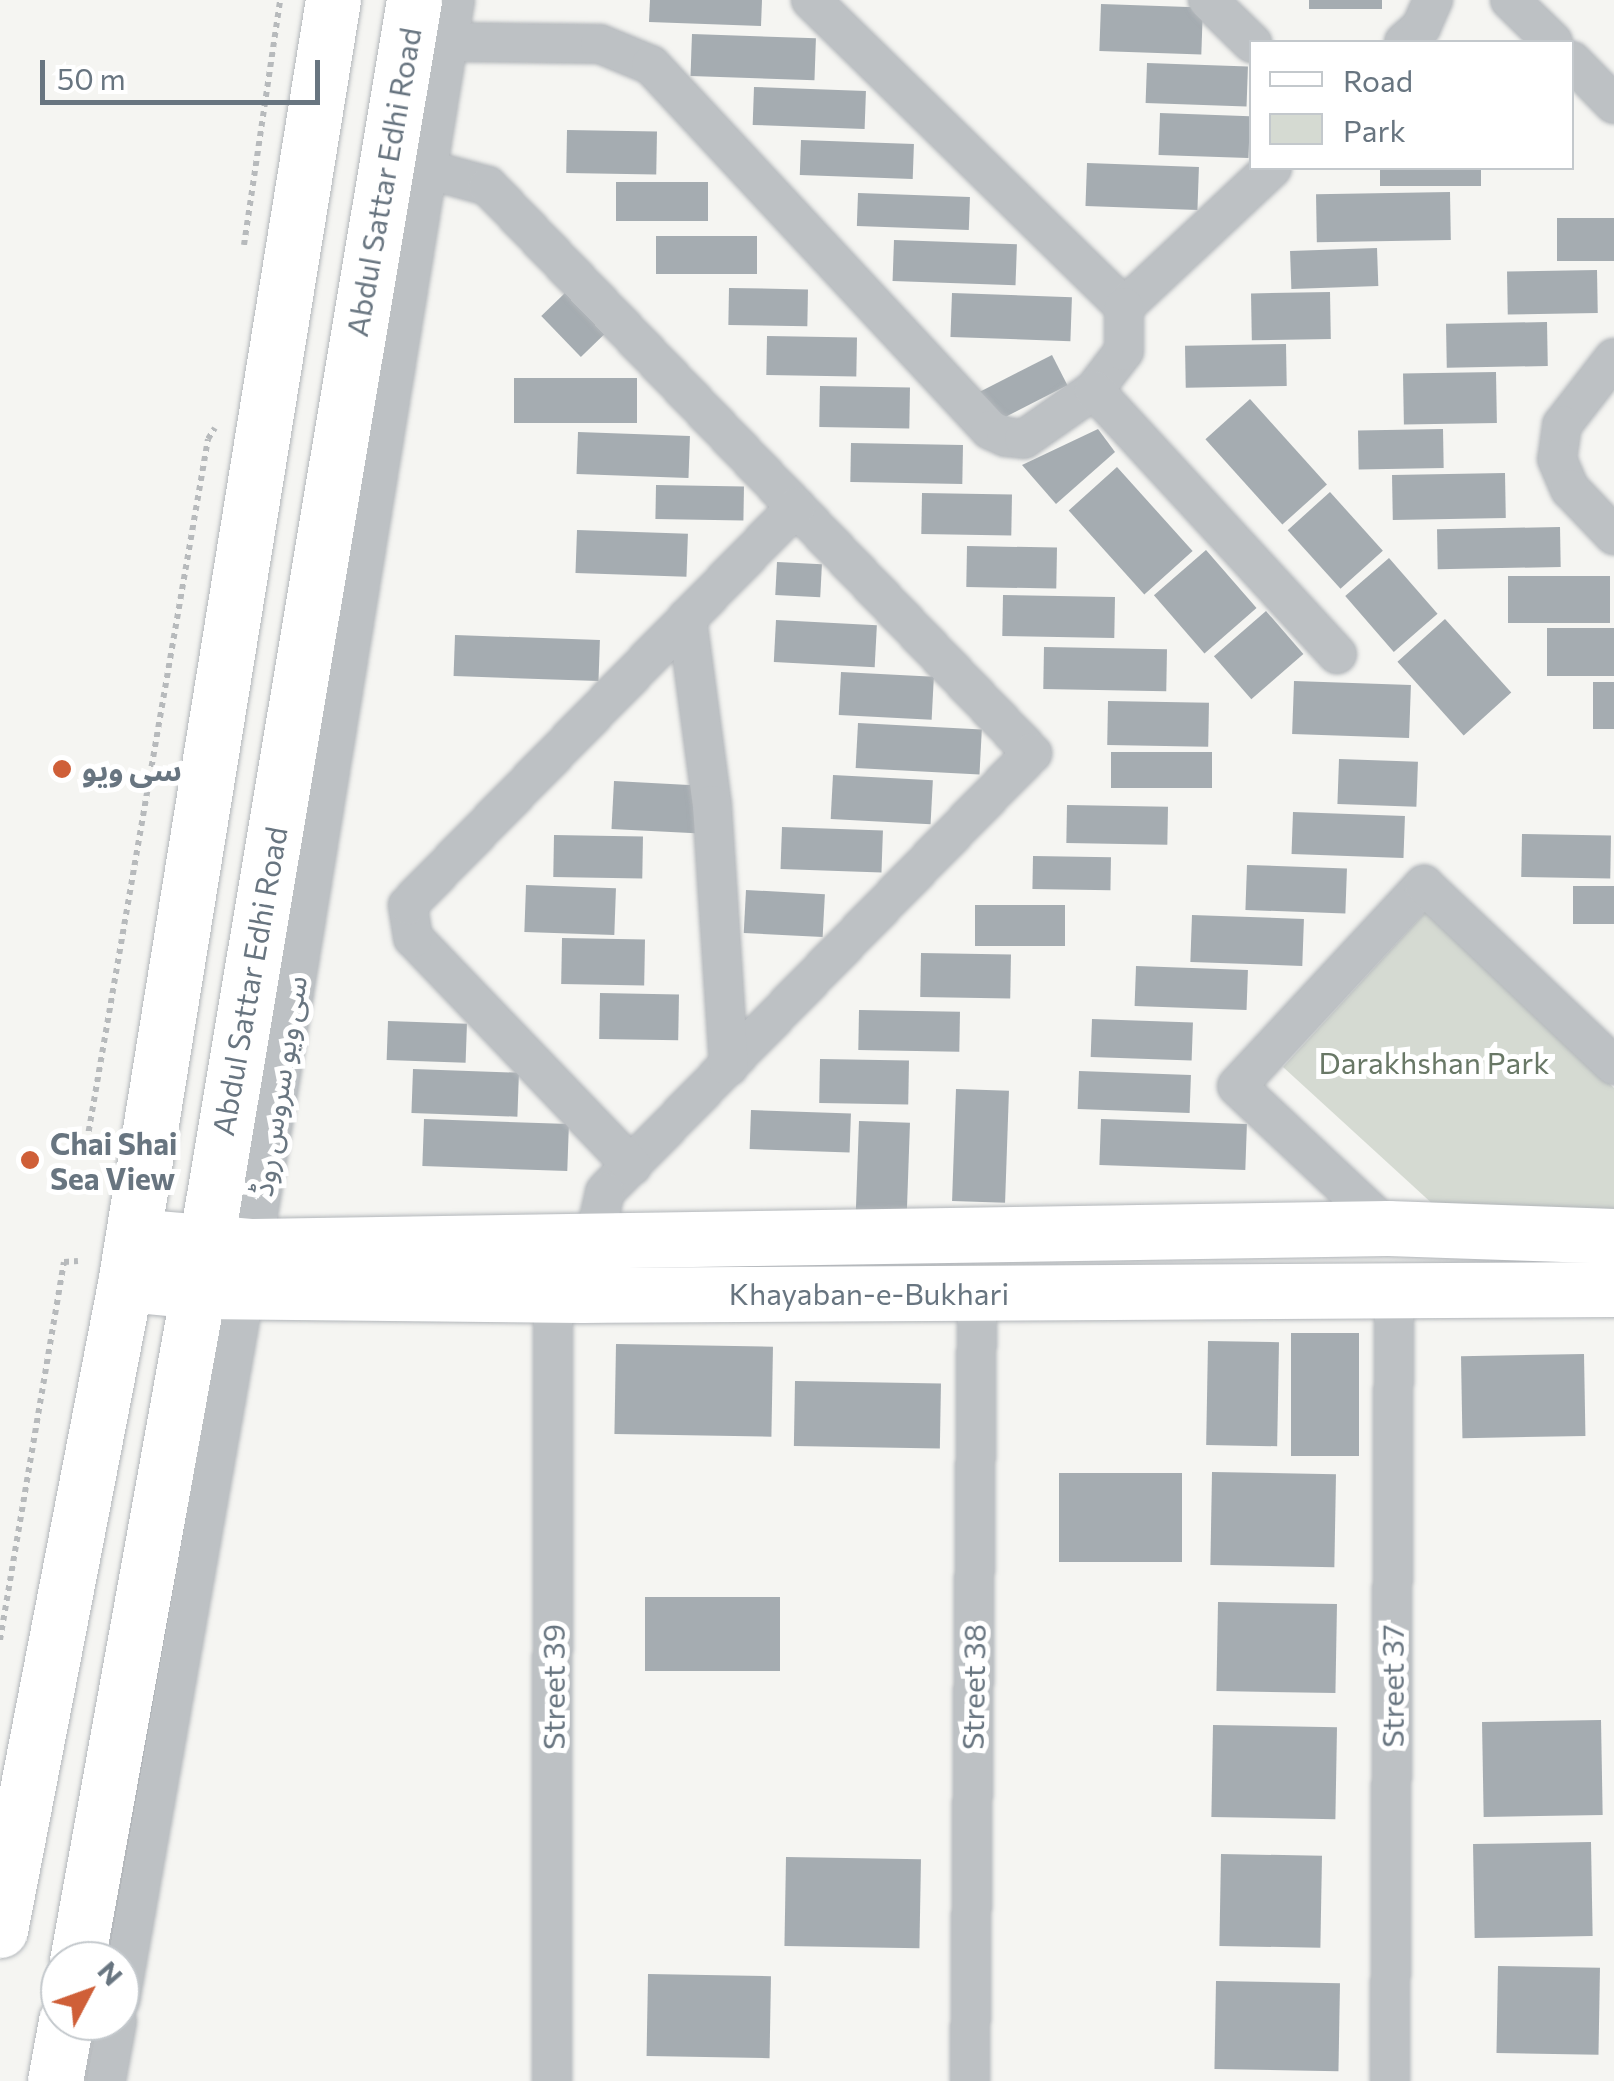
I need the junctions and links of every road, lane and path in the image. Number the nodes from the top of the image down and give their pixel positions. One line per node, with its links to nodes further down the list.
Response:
1 (280, 0): 17 (path)
2 (334, 0): 33 (main road)
3 (414, 0): 34 (main road, Abdul Sattar Edhi Road)
4 (455, 0): 12 (street, سی ویو سروس روڈ)
5 (811, 0): 18 (street)
6 (1208, 0): 9 (street)
7 (1433, 0): 10 (street)
8 (1510, 0): 11 (street)
9 (1249, 40)
10 (1406, 40)
11 (1551, 40)
12 (448, 42): 15 (street, سی ویو سروس روڈ); 20 (street)
13 (1574, 63): 14 (street)
14 (1614, 104)
15 (426, 169): 22 (street); 34 (street, سی ویو سروس روڈ)
16 (1270, 170): 18 (street)
17 (248, 260)
18 (1124, 307): 20 (street)
19 (1614, 358): 23 (street)
20 (1094, 390): 25 (street)
21 (221, 419): 28 (path)
22 (796, 507): 24 (street); 27 (street)
23 (1614, 535)
24 (686, 618): 27 (street); 29 (street)
25 (1337, 654)
26 (1614, 1065): 30 (street)
27 (729, 1066): 29 (street)
28 (98, 1144)
29 (632, 1166): 32 (street)
30 (1388, 1228): 31 (main road, Khayaban-e-Bukhari); 32 (main road, Khayaban-e-Bukhari)
31 (1598, 1236): 35 (main road)
32 (594, 1244): 34 (main road, Khayaban-e-Bukhari)
33 (112, 1260): 34 (main road, Khayaban-e-Bukhari); 39 (path); 40 (main road)
34 (225, 1267): 37 (main road, Khayaban-e-Bukhari); 41 (main road, Abdul Sattar Edhi Road); 42 (street, سی ویو سروس روڈ)
35 (1600, 1289): 36 (main road, Khayaban-e-Bukhari)
36 (1394, 1290): 38 (main road, Khayaban-e-Bukhari); 49 (street, Street 37)
37 (554, 1293): 38 (main road, Khayaban-e-Bukhari); 47 (street, Street 39)
38 (977, 1293): 48 (street, Street 38)
39 (0, 1640)
40 (0, 1930)
41 (81, 1941)
42 (129, 1941)
43 (63, 2041): 45 (main road)
44 (113, 2041): 46 (street)
45 (56, 2081)
46 (106, 2081)
47 (552, 2081)
48 (970, 2081)
49 (1390, 2081)

